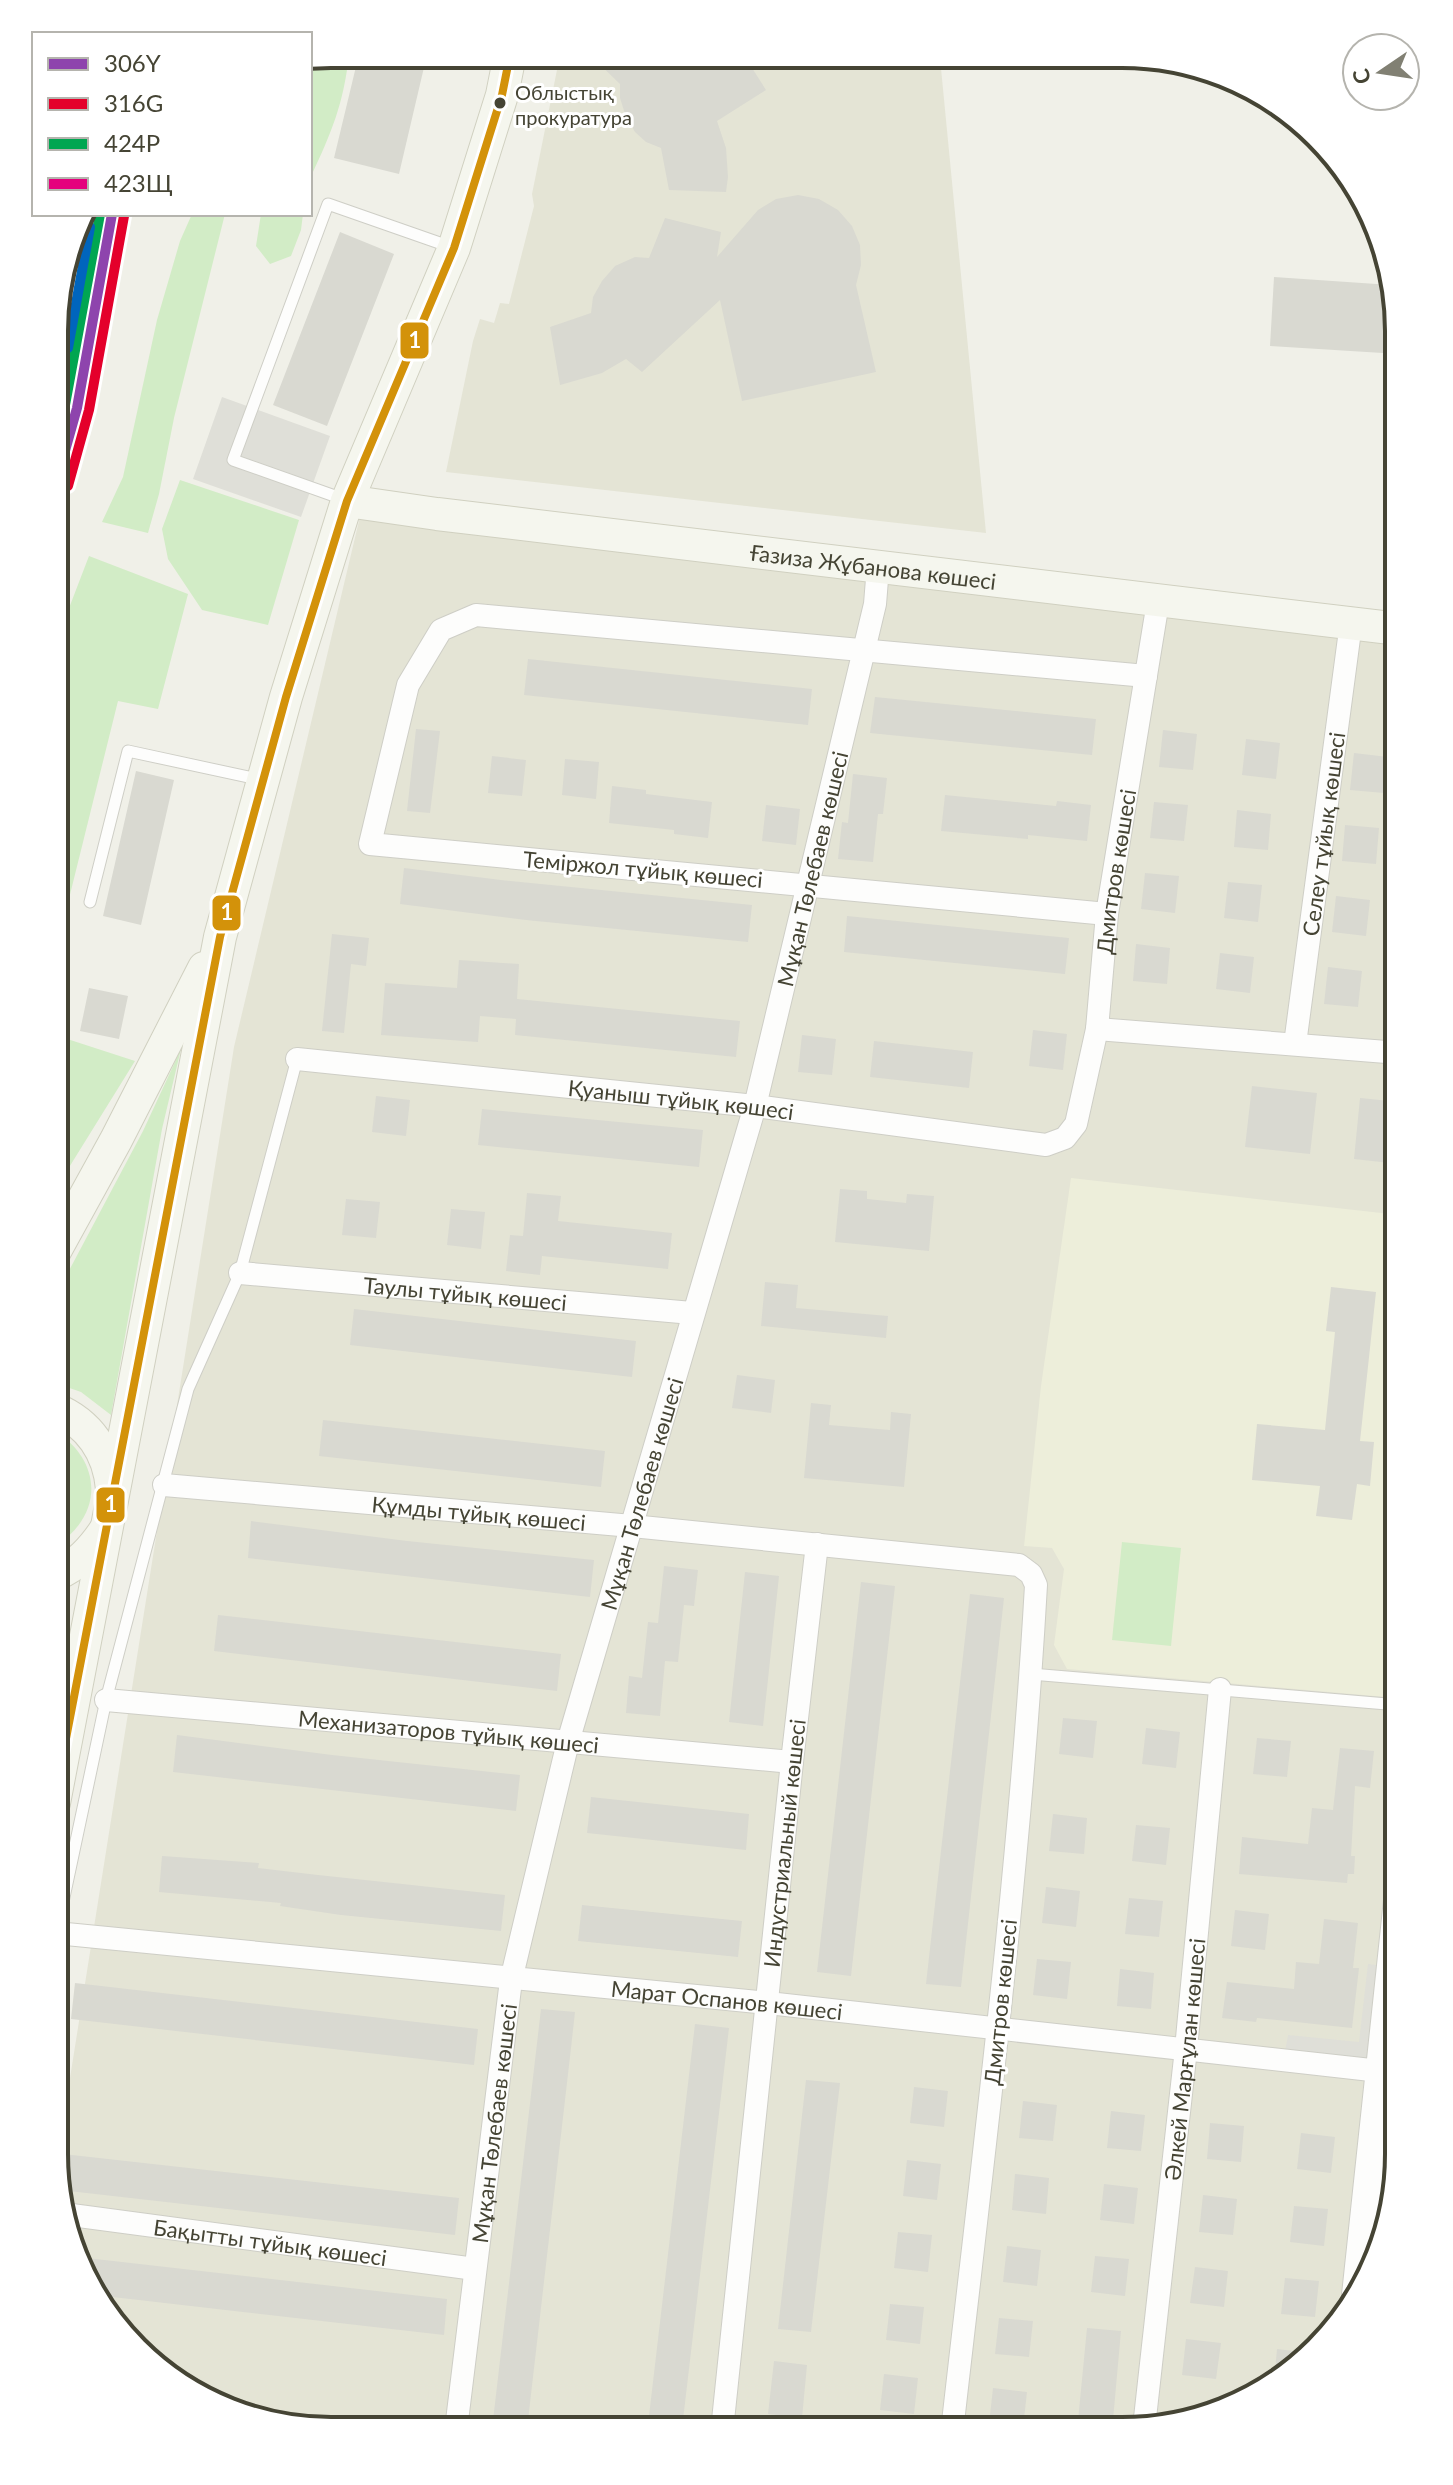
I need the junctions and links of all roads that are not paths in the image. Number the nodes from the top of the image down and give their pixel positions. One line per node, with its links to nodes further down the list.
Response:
1 (507, 68): 2 (main road)
2 (454, 248): 3 (main road); 3 (lane)
3 (347, 501): 4 (main road, Ғазиза Жұбанова көшесі); 10 (main road)
4 (878, 567): 5 (main road, Ғазиза Жұбанова көшесі); 8 (street, Мұқан Төлебаев көшесі)
5 (1158, 602): 6 (main road, Ғазиза Жұбанова көшесі); 9 (street, Дмитров көшесі)
6 (1351, 623): 7 (main road, Ғазиза Жұбанова көшесі); 16 (street, Селеу тұйық көшесі)
7 (1385, 627)
8 (864, 650): 9 (street); 11 (street, Мұқан Төлебаев көшесі); 11 (street, Теміржол тұйық көшесі)
9 (1146, 676): 13 (street, Дмитров көшесі)
10 (263, 780): 12 (lane); 14 (main road)
11 (809, 885): 13 (street, Теміржол тұйық көшесі); 19 (street, Мұқан Төлебаев көшесі)
12 (90, 902)
13 (1107, 914): 15 (street, Дмитров көшесі)
14 (220, 937): 21 (main road); 26 (main road)
15 (1097, 1029): 16 (street); 20 (street, Дмитров көшесі)
16 (1295, 1044): 17 (street)
17 (1385, 1052)
18 (297, 1059): 19 (street, Қуаныш тұйық көшесі); 22 (lane)
19 (755, 1106): 20 (street, Қуаныш тұйық көшесі); 23 (street, Мұқан Төлебаев көшесі)
20 (1065, 1138)
21 (68, 1227)
22 (240, 1273): 23 (street, Таулы тұйық көшесі); 25 (lane)
23 (692, 1313): 27 (street, Мұқан Төлебаев көшесі)
24 (68, 1416): 26 (main road)
25 (164, 1485): 27 (street, Құмды тұйық көшесі); 33 (lane)
26 (110, 1513): 29 (main road); 35 (main road)
27 (632, 1526): 28 (street, Құмды тұйық көшесі); 36 (street, Мұқан Төлебаев көшесі)
28 (817, 1544): 30 (street, Құмды тұйық көшесі); 37 (street, Индустриальный көшесі)
29 (68, 1570)
30 (1031, 1574): 31 (street, Дмитров көшесі)
31 (1031, 1674): 32 (lane); 42 (street, Дмитров көшесі)
32 (1220, 1689): 34 (lane); 43 (street, Әлкей Марғұлан көшесі)
33 (106, 1700): 36 (street, Механизаторов тұйық көшесі); 38 (lane)
34 (1384, 1704)
35 (68, 1730)
36 (568, 1742): 37 (street, Механизаторов тұйық көшесі); 40 (street, Мұқан Төлебаев көшесі)
37 (792, 1762): 41 (street, Индустриальный көшесі)
38 (68, 1877)
39 (68, 1939): 40 (street, Марат Оспанов көшесі)
40 (511, 1980): 41 (street, Марат Оспанов көшесі); 48 (street, Мұқан Төлебаев көшесі)
41 (768, 2003): 42 (street, Марат Оспанов көшесі); 51 (street, Индустриальный көшесі)
42 (998, 2028): 43 (street, Марат Оспанов көшесі); 52 (street, Дмитров көшесі)
43 (1186, 2049): 44 (street, Марат Оспанов көшесі); 49 (street, Әлкей Марғұлан көшесі)
44 (1384, 2071)
45 (1384, 2106): 47 (street)
46 (76, 2216): 48 (street, Бақытты тұйық көшесі)
47 (1361, 2263)
48 (475, 2269): 50 (street, Мұқан Төлебаев көшесі)
49 (1145, 2416)
50 (457, 2417)
51 (723, 2417)
52 (954, 2417)

